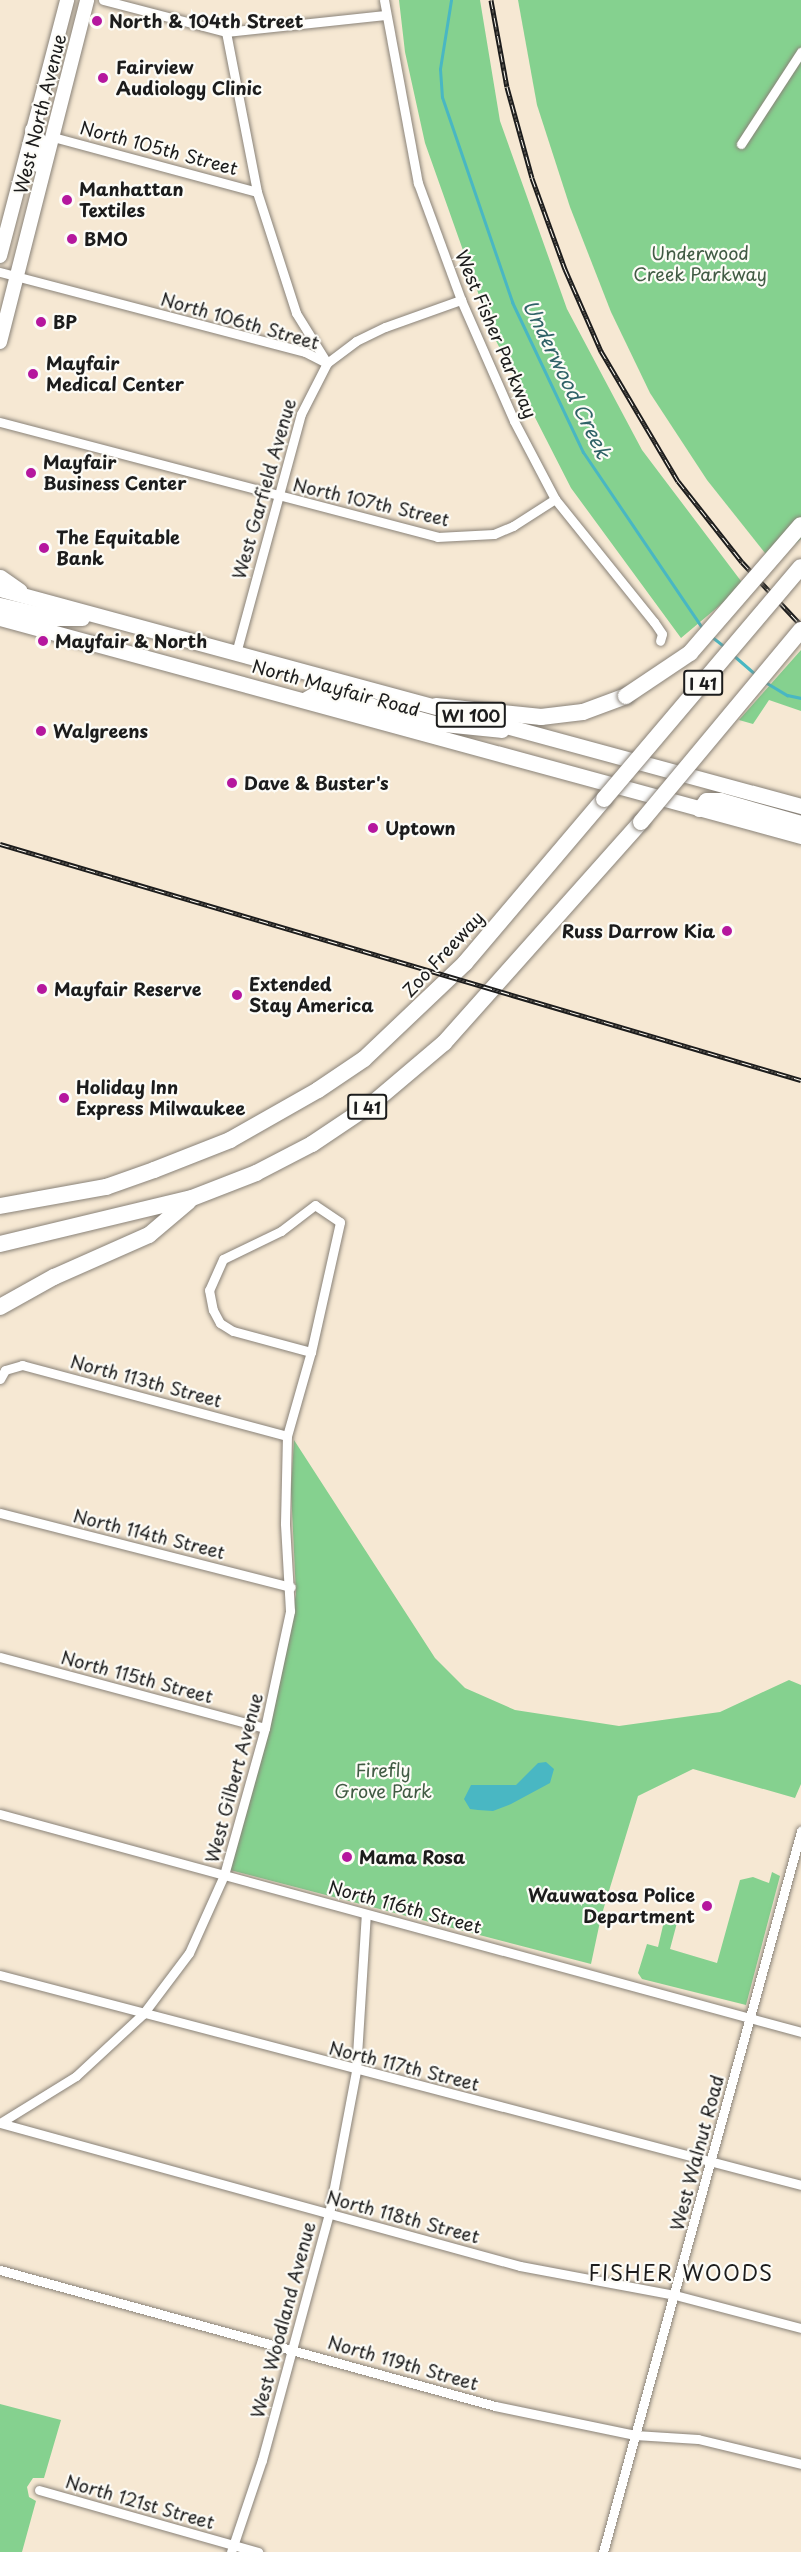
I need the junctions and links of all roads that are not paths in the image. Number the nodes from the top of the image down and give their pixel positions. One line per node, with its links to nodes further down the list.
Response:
1 (67, 0): 8 (main road, West North Avenue)
2 (87, 0): 10 (main road, West North Avenue)
3 (103, 0): 6 (street)
4 (384, 0): 5 (street, West Fisher Parkway)
5 (385, 15): 6 (street); 17 (street, West Fisher Parkway)
6 (226, 32): 12 (street)
7 (801, 52): 11 (street)
8 (52, 54): 9 (main road, West North Avenue); 10 (main road)
9 (32, 130): 13 (main road); 14 (main road, West North Avenue)
10 (53, 137): 12 (street, North 105th Street); 13 (main road, West North Avenue)
11 (741, 144)
12 (257, 192): 19 (street)
13 (24, 246): 16 (main road, West North Avenue)
14 (0, 256)
15 (0, 272): 16 (street, North 106th Street)
16 (16, 277): 18 (main road, West North Avenue); 19 (street, North 106th Street)
17 (461, 300): 19 (street, North 106th Street); 22 (street, West Fisher Parkway)
18 (0, 342)
19 (327, 363): 21 (street, West Garfield Avenue)
20 (0, 422): 21 (street, North 107th Street)
21 (276, 497): 22 (street, North 107th Street); 35 (street, West Garfield Avenue)
22 (555, 499): 34 (street, West Fisher Parkway)
23 (801, 525): 37 (highway, bridge)
24 (801, 567): 44 (highway, Zoo Freeway / I 41, bridge)
25 (0, 577): 27 (main road)
26 (0, 589): 27 (main road, North Mayfair Road / WI 100)
27 (30, 598): 30 (main road, North Mayfair Road / WI 100)
28 (0, 605): 30 (main road)
29 (0, 618): 31 (main road, North Mayfair Road / WI 100)
30 (103, 618): 35 (main road, North Mayfair Road / WI 100)
31 (17, 623): 32 (main road); 36 (main road, North Mayfair Road / WI 100)
32 (0, 626)
33 (801, 630): 43 (highway, I 41, bridge)
34 (660, 641)
35 (236, 652): 37 (main road, North Mayfair Road / WI 100)
36 (306, 699): 38 (main road); 40 (main road, North Mayfair Road / WI 100)
37 (436, 706): 38 (main road, North Mayfair Road / WI 100)
38 (531, 731): 39 (main road, North Mayfair Road / WI 100)
39 (801, 806)
40 (699, 809): 41 (main road); 42 (main road, North Mayfair Road / WI 100)
41 (801, 823)
42 (801, 836)
43 (192, 1198): 45 (highway, I 41); 46 (highway)
44 (0, 1206)
45 (0, 1244)
46 (0, 1307)
47 (311, 1352): 47 (street, West Gilbert Avenue); 49 (street, West Gilbert Avenue)
48 (0, 1378): 49 (street, North 113th Street)
49 (287, 1436): 51 (street, West Gilbert Avenue)
50 (0, 1513): 51 (street, North 114th Street)
51 (291, 1587): 53 (street, West Gilbert Avenue)
52 (0, 1657): 53 (street, North 115th Street)
53 (266, 1728): 56 (street, West Gilbert Avenue)
54 (0, 1814): 56 (street, North 116th Street)
55 (801, 1831): 60 (street, West Walnut Road)
56 (224, 1875): 57 (street, North 116th Street); 59 (street, West Gilbert Avenue)
57 (366, 1914): 60 (street, North 116th Street); 62 (street, West Woodland Avenue)
58 (0, 1975): 59 (street, North 117th Street)
59 (143, 2014): 62 (street, North 117th Street); 63 (street, West Gilbert Avenue)
60 (751, 2018): 61 (street, North 116th Street); 64 (street, West Walnut Road)
61 (801, 2032)
62 (356, 2071): 64 (street, North 117th Street); 66 (street, West Woodland Avenue)
63 (0, 2123): 66 (street, North 118th Street)
64 (712, 2161): 65 (street, North 117th Street); 68 (street, West Walnut Road)
65 (801, 2185)
66 (329, 2214): 68 (street, North 118th Street); 70 (street, West Woodland Avenue)
67 (0, 2270): 70 (street, North 119th Street)
68 (675, 2295): 69 (street, North 118th Street); 71 (street, West Walnut Road)
69 (801, 2328)
70 (292, 2349): 71 (street, North 119th Street); 74 (street, West Woodland Avenue)
71 (635, 2435): 72 (street, North 119th Street); 76 (street, West Walnut Road)
72 (801, 2464)
73 (39, 2490): 74 (street, North 121st Street)
74 (232, 2549): 75 (street, North 121st Street)
75 (258, 2552)
76 (604, 2552)

